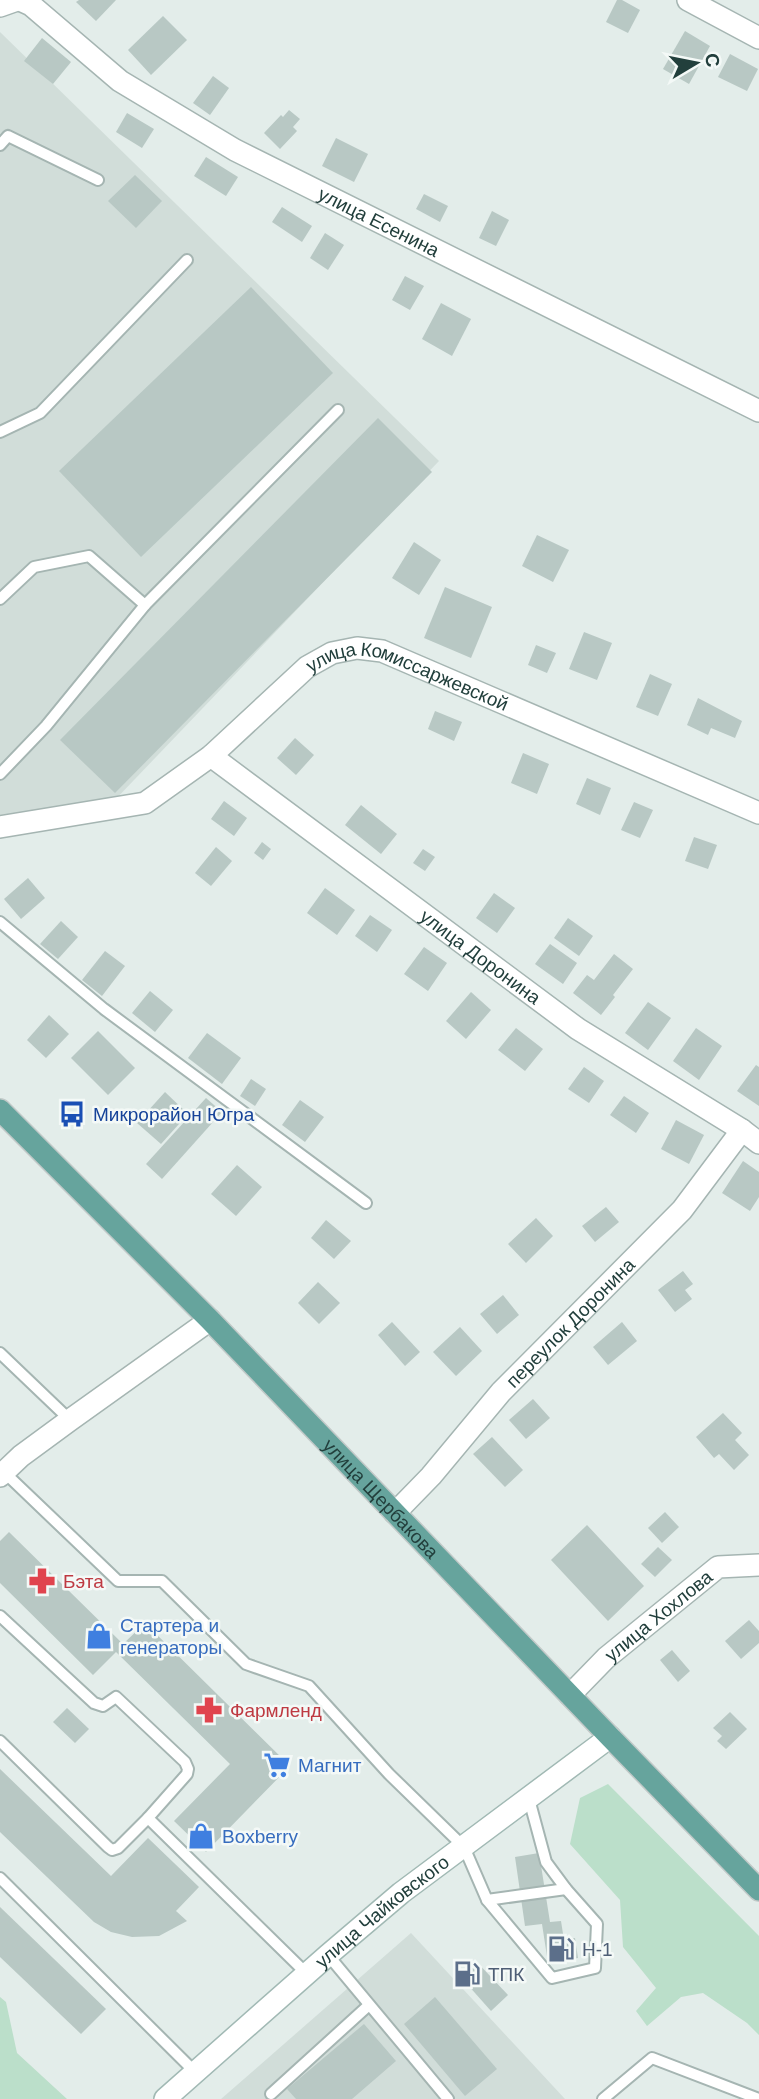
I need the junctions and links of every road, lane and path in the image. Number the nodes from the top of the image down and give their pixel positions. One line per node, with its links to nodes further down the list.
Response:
1 (19, 0): 3 (street); 9 (street, улица Есенина)
2 (688, 0): 4 (street)
3 (0, 6)
4 (759, 38)
5 (0, 145): 6 (lane)
6 (98, 180)
7 (187, 260): 10 (lane)
8 (338, 410): 12 (lane)
9 (759, 411)
10 (0, 432)
11 (0, 599): 12 (lane)
12 (145, 606): 14 (lane)
13 (211, 756): 15 (street, улица Комиссаржевской); 16 (street, улица Комиссаржевской); 19 (street, улица Доронина)
14 (0, 774)
15 (759, 813)
16 (0, 827)
17 (0, 922): 21 (lane)
18 (0, 1110): 22 (main road, улица Щербакова)
19 (742, 1130): 20 (street, улица Доронина); 26 (street, переулок Доронина)
20 (759, 1143)
21 (366, 1203)
22 (210, 1320): 24 (street); 26 (main road, улица Щербакова)
23 (0, 1353): 24 (lane)
24 (70, 1420): 25 (street)
25 (2, 1474): 34 (lane)
26 (395, 1513): 29 (main road, улица Щербакова)
27 (759, 1565): 29 (street, улица Хохлова)
28 (0, 1616): 33 (lane)
29 (569, 1695): 30 (main road, улица Щербакова)
30 (610, 1737): 32 (street, улица Чайковского); 37 (main road, улица Щербакова)
31 (0, 1741): 33 (lane)
32 (529, 1799): 34 (street, улица Чайковского); 36 (lane)
33 (148, 1818): 40 (lane)
34 (464, 1847): 38 (lane); 39 (street, улица Чайковского)
35 (0, 1878): 42 (lane)
36 (566, 1889): 38 (lane); 38 (lane)
37 (759, 1890)
38 (487, 1899)
39 (328, 1955): 40 (street, улица Чайковского); 41 (lane)
40 (307, 1974): 42 (street, улица Чайковского)
41 (369, 2005): 43 (lane); 45 (lane)
42 (195, 2072): 44 (street, улица Чайковского)
43 (270, 2097)
44 (165, 2099)
45 (448, 2099)
46 (603, 2099): 47 (lane)
47 (759, 2099)

